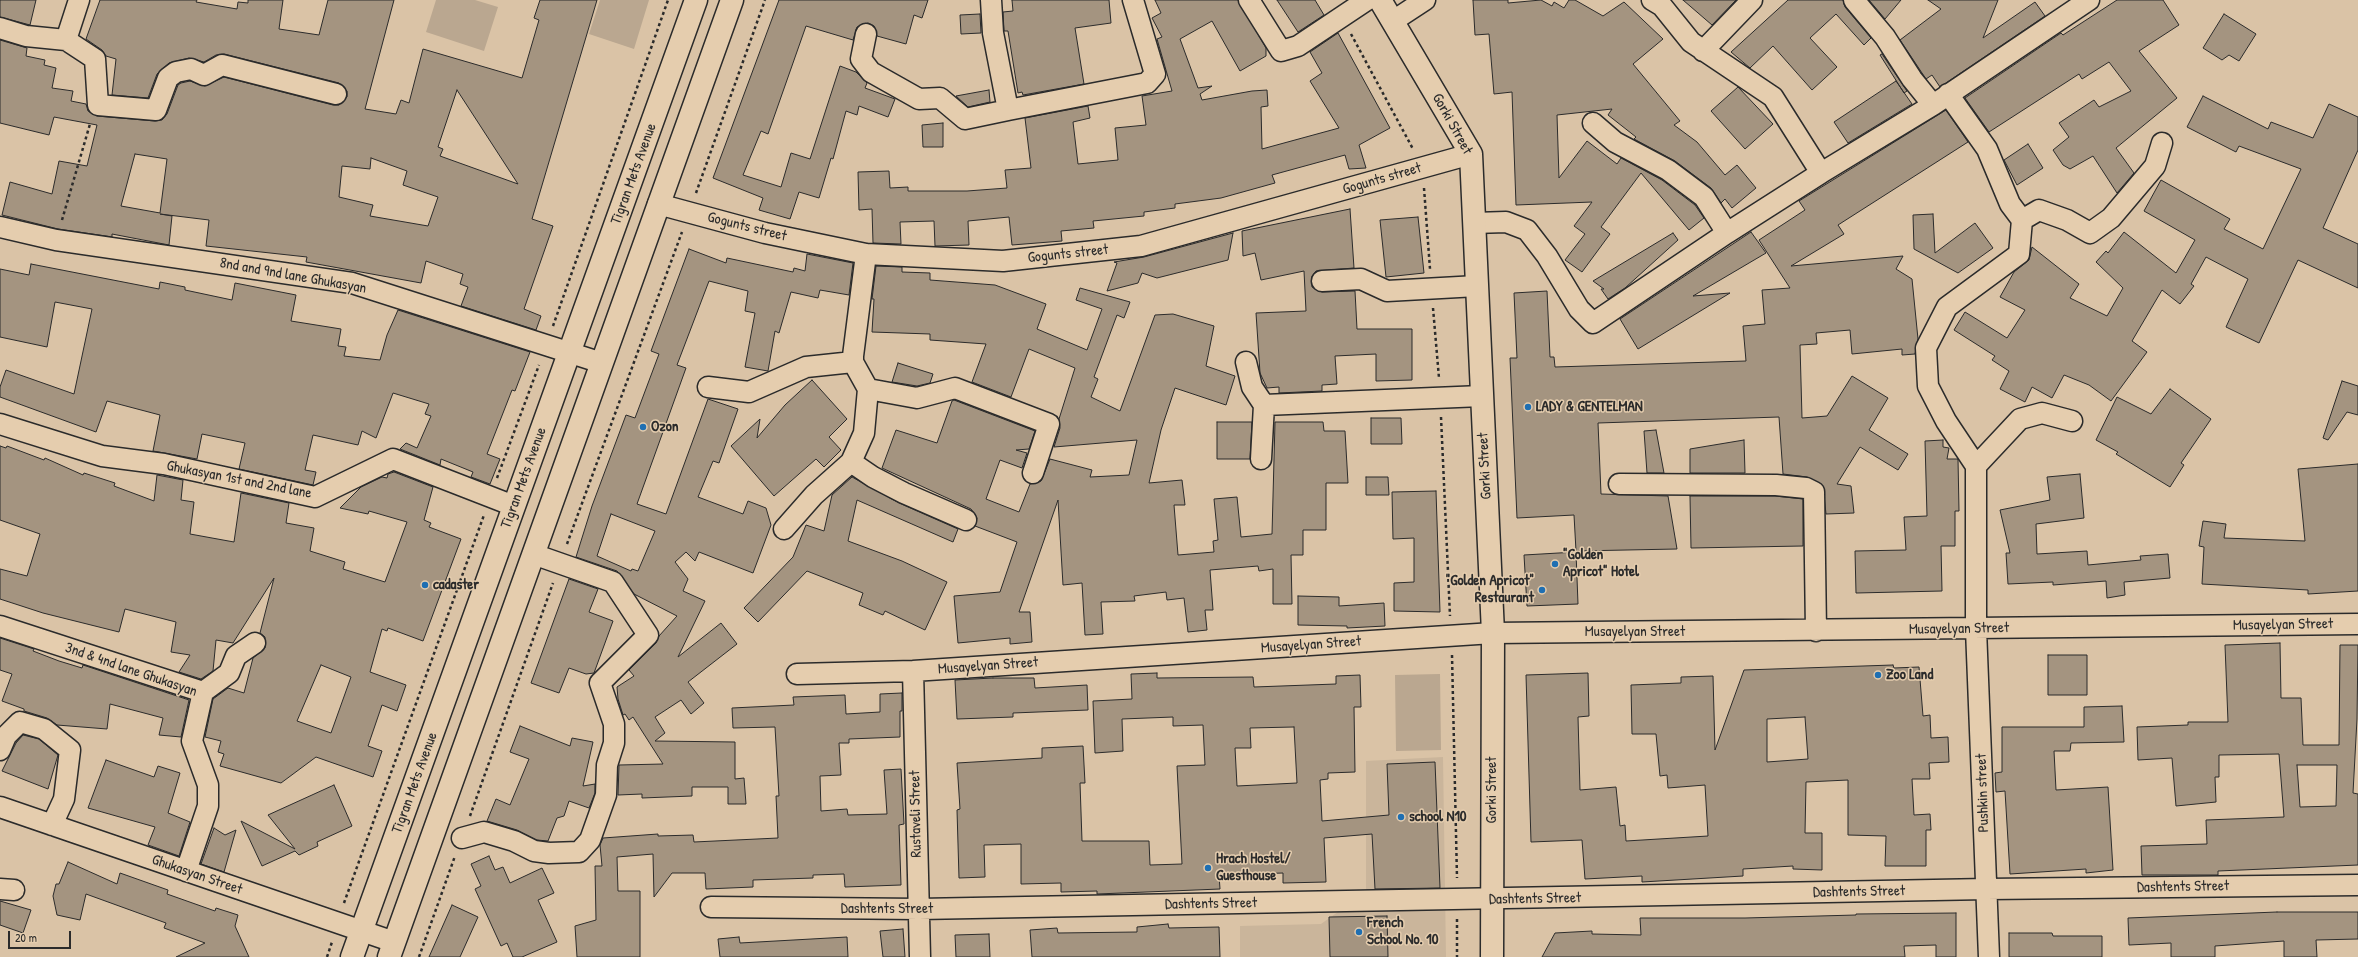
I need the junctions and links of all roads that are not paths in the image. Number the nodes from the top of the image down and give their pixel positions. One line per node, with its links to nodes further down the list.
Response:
1 (79, 0): 17 (street)
2 (696, 0): 34 (main road, Tigran Mets Avenue)
3 (732, 0): 26 (main road)
4 (991, 0): 21 (street)
5 (1134, 0): 21 (street)
6 (1249, 0): 7 (street)
7 (1367, 0)
8 (1380, 0): 14 (main road, Gorki Street)
9 (1425, 0): 14 (street)
10 (1652, 0): 18 (street)
11 (1752, 0): 18 (street)
12 (1854, 0): 20 (street)
13 (2089, 0): 20 (street)
14 (1393, 21): 24 (main road, Gorki Street)
15 (0, 28): 17 (street)
16 (866, 34): 21 (street)
17 (66, 40): 19 (street)
18 (1703, 51): 25 (street)
19 (336, 94)
20 (1941, 100): 25 (street); 27 (street)
21 (1008, 110)
22 (1593, 123): 30 (street)
23 (2162, 143): 27 (street)
24 (1471, 154): 28 (main road, Gorki Street); 31 (street, Gogunts street)
25 (1821, 173): 30 (street)
26 (658, 204): 31 (street, Gogunts street); 37 (main road)
27 (2022, 220): 46 (street)
28 (1474, 223): 30 (street); 33 (main road, Gorki Street)
29 (0, 227): 34 (street, 8nd and 9nd lane Ghukasyan)
30 (1727, 233)
31 (866, 254): 35 (street)
32 (1322, 281): 33 (street)
33 (1477, 286): 40 (main road, Gorki Street)
34 (569, 353): 37 (street, 8nd and 9nd lane Ghukasyan); 49 (main road, Tigran Mets Avenue)
35 (853, 362): 38 (street); 39 (street)
36 (1246, 362): 41 (street)
37 (602, 363): 52 (main road)
38 (708, 387)
39 (868, 388): 45 (street); 47 (street)
40 (1482, 396): 41 (street); 57 (main road, Gorki Street)
41 (1264, 405): 44 (street)
42 (2072, 421): 46 (street)
43 (0, 424): 49 (street, Ghukasyan 1st and 2nd lane)
44 (1261, 459)
45 (851, 462): 50 (street); 51 (street)
46 (1976, 466): 55 (street, Pushkin street)
47 (1033, 473)
48 (1619, 484): 56 (street)
49 (514, 506): 72 (main road, Tigran Mets Avenue)
50 (966, 520)
51 (784, 529)
52 (534, 554): 65 (street); 73 (main road)
53 (2358, 624): 55 (street, Musayelyan Street)
54 (0, 626): 61 (street, 3nd & 4nd lane Ghukasyan)
55 (1976, 630): 56 (street, Musayelyan Street); 68 (street, Pushkin street)
56 (1816, 631): 57 (street, Musayelyan Street)
57 (1493, 633): 59 (street, Musayelyan Street); 69 (main road, Gorki Street)
58 (255, 643): 61 (street)
59 (913, 671): 60 (street, Musayelyan Street); 71 (street, Rustaveli Street)
60 (797, 674)
61 (203, 692): 66 (street, 3nd & 4nd lane Ghukasyan)
62 (0, 750): 64 (street)
63 (0, 807): 64 (street, Ghukasyan Street)
64 (52, 825): 66 (street, Ghukasyan Street)
65 (462, 838)
66 (186, 871): 72 (street, Ghukasyan Street)
67 (2358, 885): 68 (street, Dashtents Street)
68 (1988, 889): 69 (street, Dashtents Street); 77 (street, Pushkin street)
69 (1492, 900): 71 (street, Dashtents Street); 76 (main road, Gorki Street)
70 (711, 907): 71 (street, Dashtents Street)
71 (919, 909): 75 (street, Rustaveli Street)
72 (362, 931): 73 (street, Ghukasyan Street); 74 (main road, Tigran Mets Avenue)
73 (391, 949)
74 (352, 957)
75 (920, 957)
76 (1492, 957)
77 (1989, 957)

